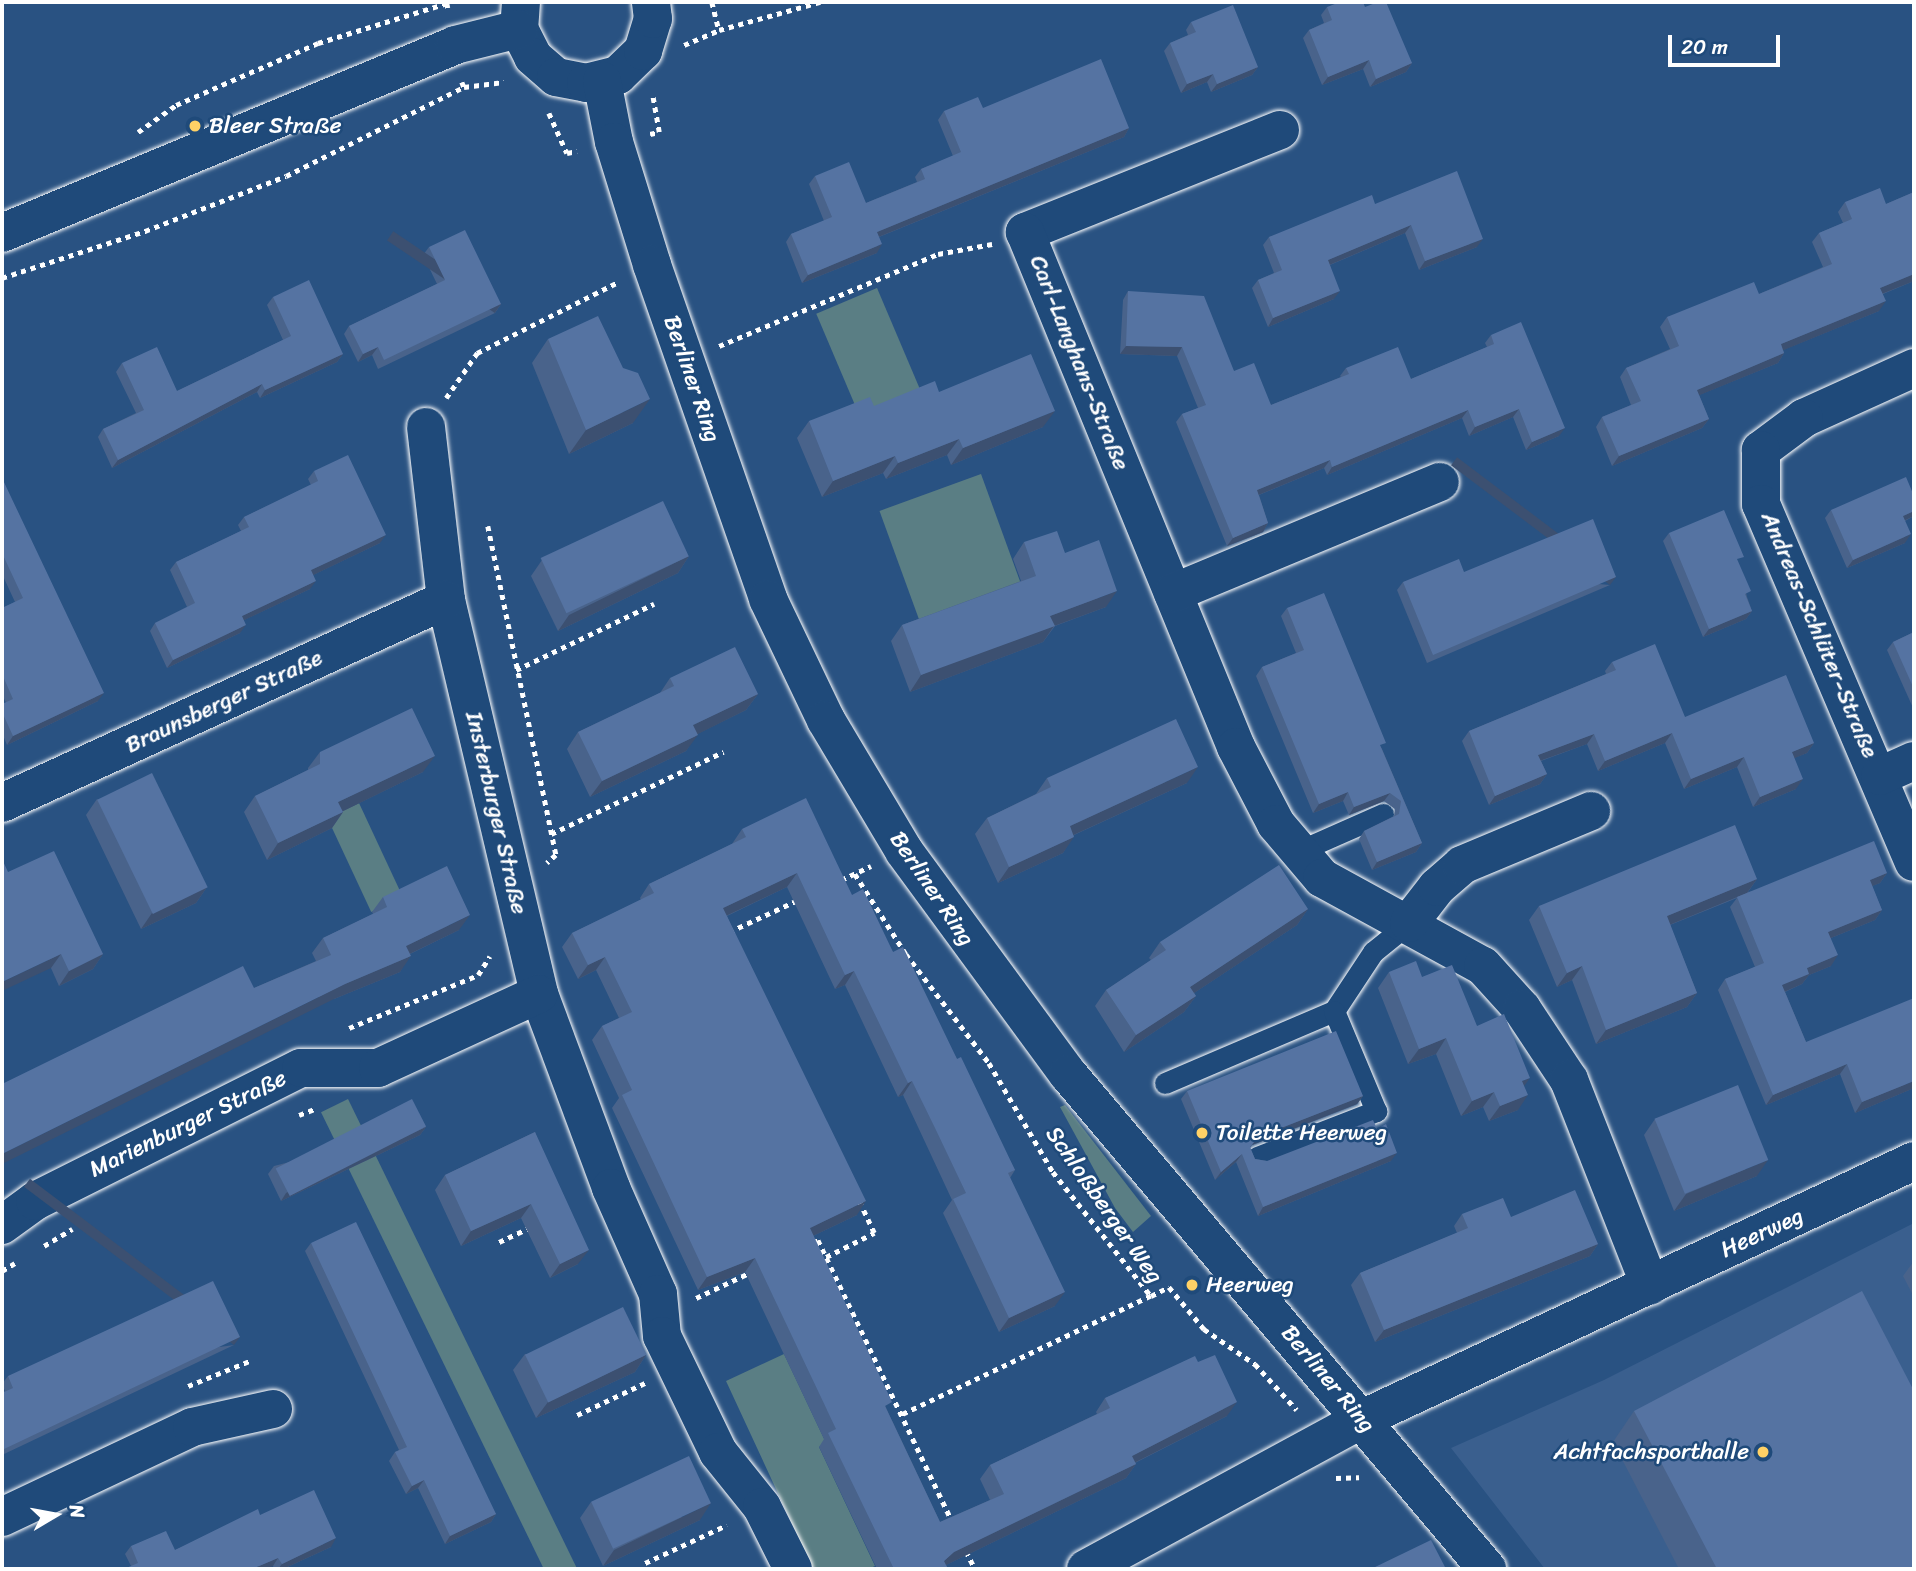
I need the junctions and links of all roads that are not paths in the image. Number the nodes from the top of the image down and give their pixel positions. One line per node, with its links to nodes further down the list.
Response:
1 (651, 2): 3 (street)
2 (520, 16): 3 (street); 5 (street)
3 (602, 81): 27 (street, Berliner Ring)
4 (1280, 130): 9 (street, Carl-Langhans-Straße)
5 (2, 233)
6 (1914, 368): 12 (street, Andreas-Schlüter-Straße)
7 (426, 427): 10 (street, Insterburger Straße)
8 (1440, 482): 9 (street)
9 (1173, 593): 16 (street, Carl-Langhans-Straße)
10 (446, 600): 13 (street, Braunsberger Straße); 19 (street, Insterburger Straße)
11 (1914, 761): 12 (street)
12 (1880, 776): 17 (street, Andreas-Schlüter-Straße)
13 (2, 803)
14 (1591, 811): 18 (street)
15 (1383, 814): 16 (lane)
16 (1299, 851): 18 (street, Carl-Langhans-Straße)
17 (1914, 862)
18 (1409, 923): 20 (lane); 25 (street, Carl-Langhans-Straße)
19 (539, 994): 24 (street, Marienburger Straße); 29 (street, Insterburger Straße)
20 (1334, 1011): 21 (lane); 22 (lane)
21 (1165, 1083)
22 (1257, 1157)
23 (1914, 1161): 25 (street, Heerweg)
24 (2, 1225)
25 (1650, 1286): 27 (street, Heerweg)
26 (273, 1409): 28 (street)
27 (1362, 1419): 30 (street, Heerweg); 31 (street, Berliner Ring)
28 (2, 1517)
29 (793, 1569)
30 (1086, 1569)
31 (1487, 1569)

